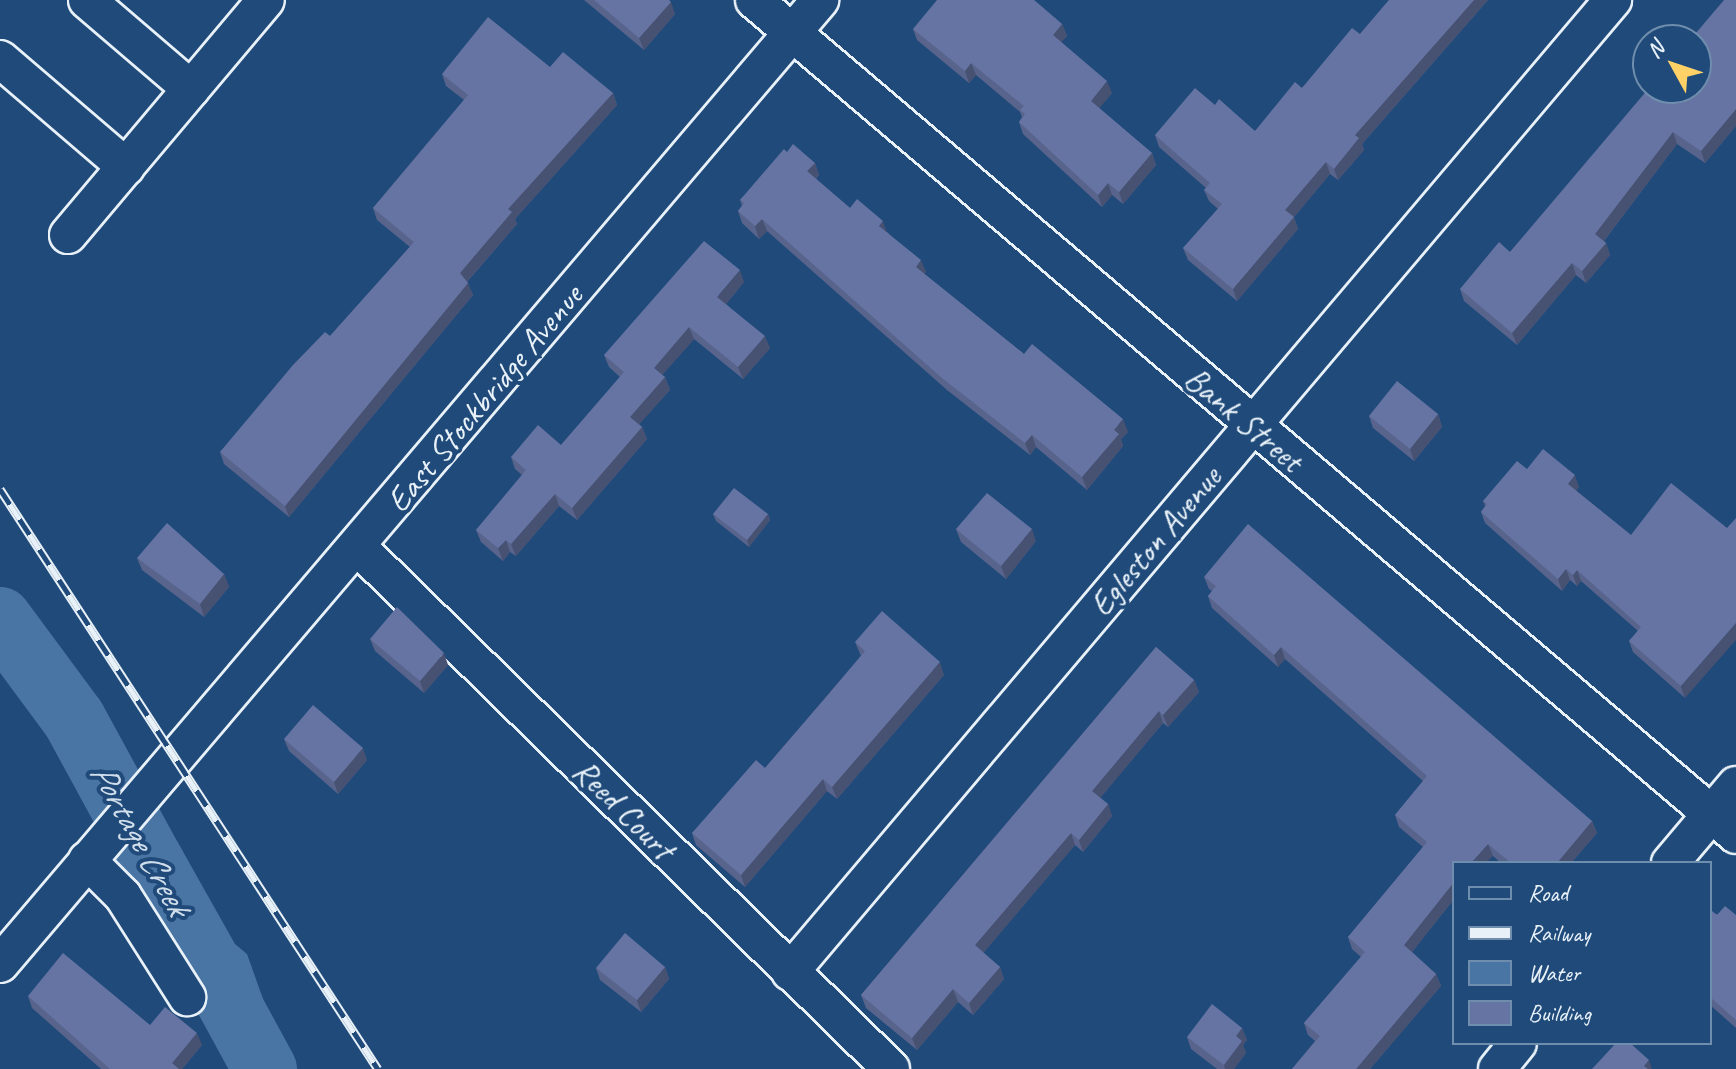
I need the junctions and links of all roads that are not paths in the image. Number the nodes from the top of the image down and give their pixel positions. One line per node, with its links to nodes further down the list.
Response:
1 (87, 0): 8 (street)
2 (754, 0): 6 (street, Bank Street)
3 (820, 0): 6 (street, East Stockbridge Avenue)
4 (1613, 0): 11 (street, Egleston Avenue)
5 (254, 4): 8 (street)
6 (793, 33): 11 (street, Bank Street); 12 (street, East Stockbridge Avenue)
7 (0, 59): 9 (street)
8 (191, 89): 9 (street)
9 (126, 167): 10 (street)
10 (68, 235)
11 (1252, 426): 14 (street, Bank Street); 18 (street, Egleston Avenue)
12 (358, 547): 15 (street, East Stockbridge Avenue); 18 (street, Reed Court)
13 (1736, 785): 14 (street)
14 (1724, 825): 16 (street)
15 (87, 860): 17 (street); 19 (street)
16 (1673, 861)
17 (4, 951)
18 (790, 972): 21 (street, Reed Court)
19 (187, 997)
20 (1516, 1045): 22 (street)
21 (891, 1069)
22 (1497, 1069)

